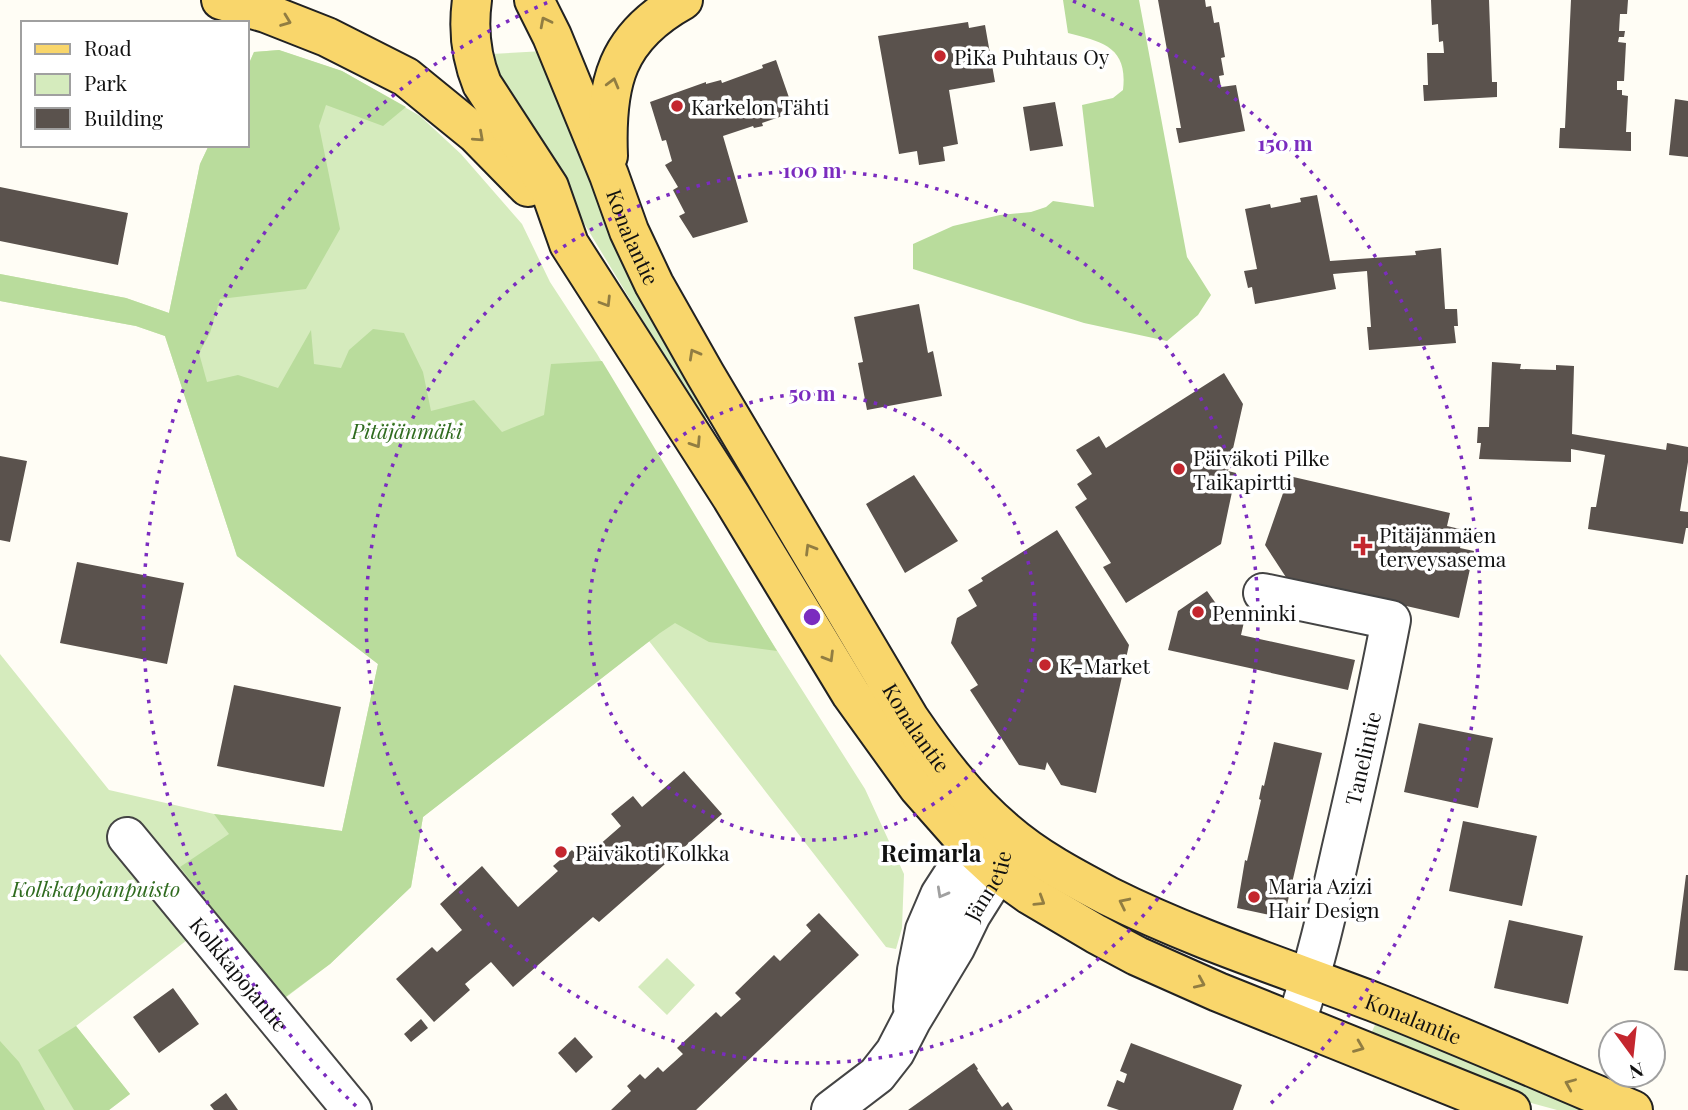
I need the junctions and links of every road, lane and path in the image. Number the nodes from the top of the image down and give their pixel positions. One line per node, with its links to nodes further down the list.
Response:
1 (221, 0): 6 (main road, one-way to 6)
2 (472, 0): 6 (main road, Konalantie)
3 (534, 0): 5 (main road, Konalantie, one-way to 3)
4 (683, 0): 5 (main road, one-way to 4)
5 (609, 176): 8 (main road, Konalantie, one-way to 5)
6 (569, 244): 10 (main road, Konalantie, one-way to 10)
7 (1263, 593): 11 (street, Tanelintie)
8 (1007, 833): 10 (street, Jännetie); 11 (main road, Konalantie, one-way to 8)
9 (127, 837): 13 (street, Kolkkapojantie)
10 (985, 860): 12 (main road, Konalantie, one-way to 12); 14 (street, Jännetie)
11 (1311, 979): 12 (street, Tanelintie); 16 (main road, Konalantie, one-way to 11)
12 (1296, 1022): 15 (main road, Konalantie, one-way to 15)
13 (352, 1110)
14 (831, 1110)
15 (1511, 1110)
16 (1633, 1110)

